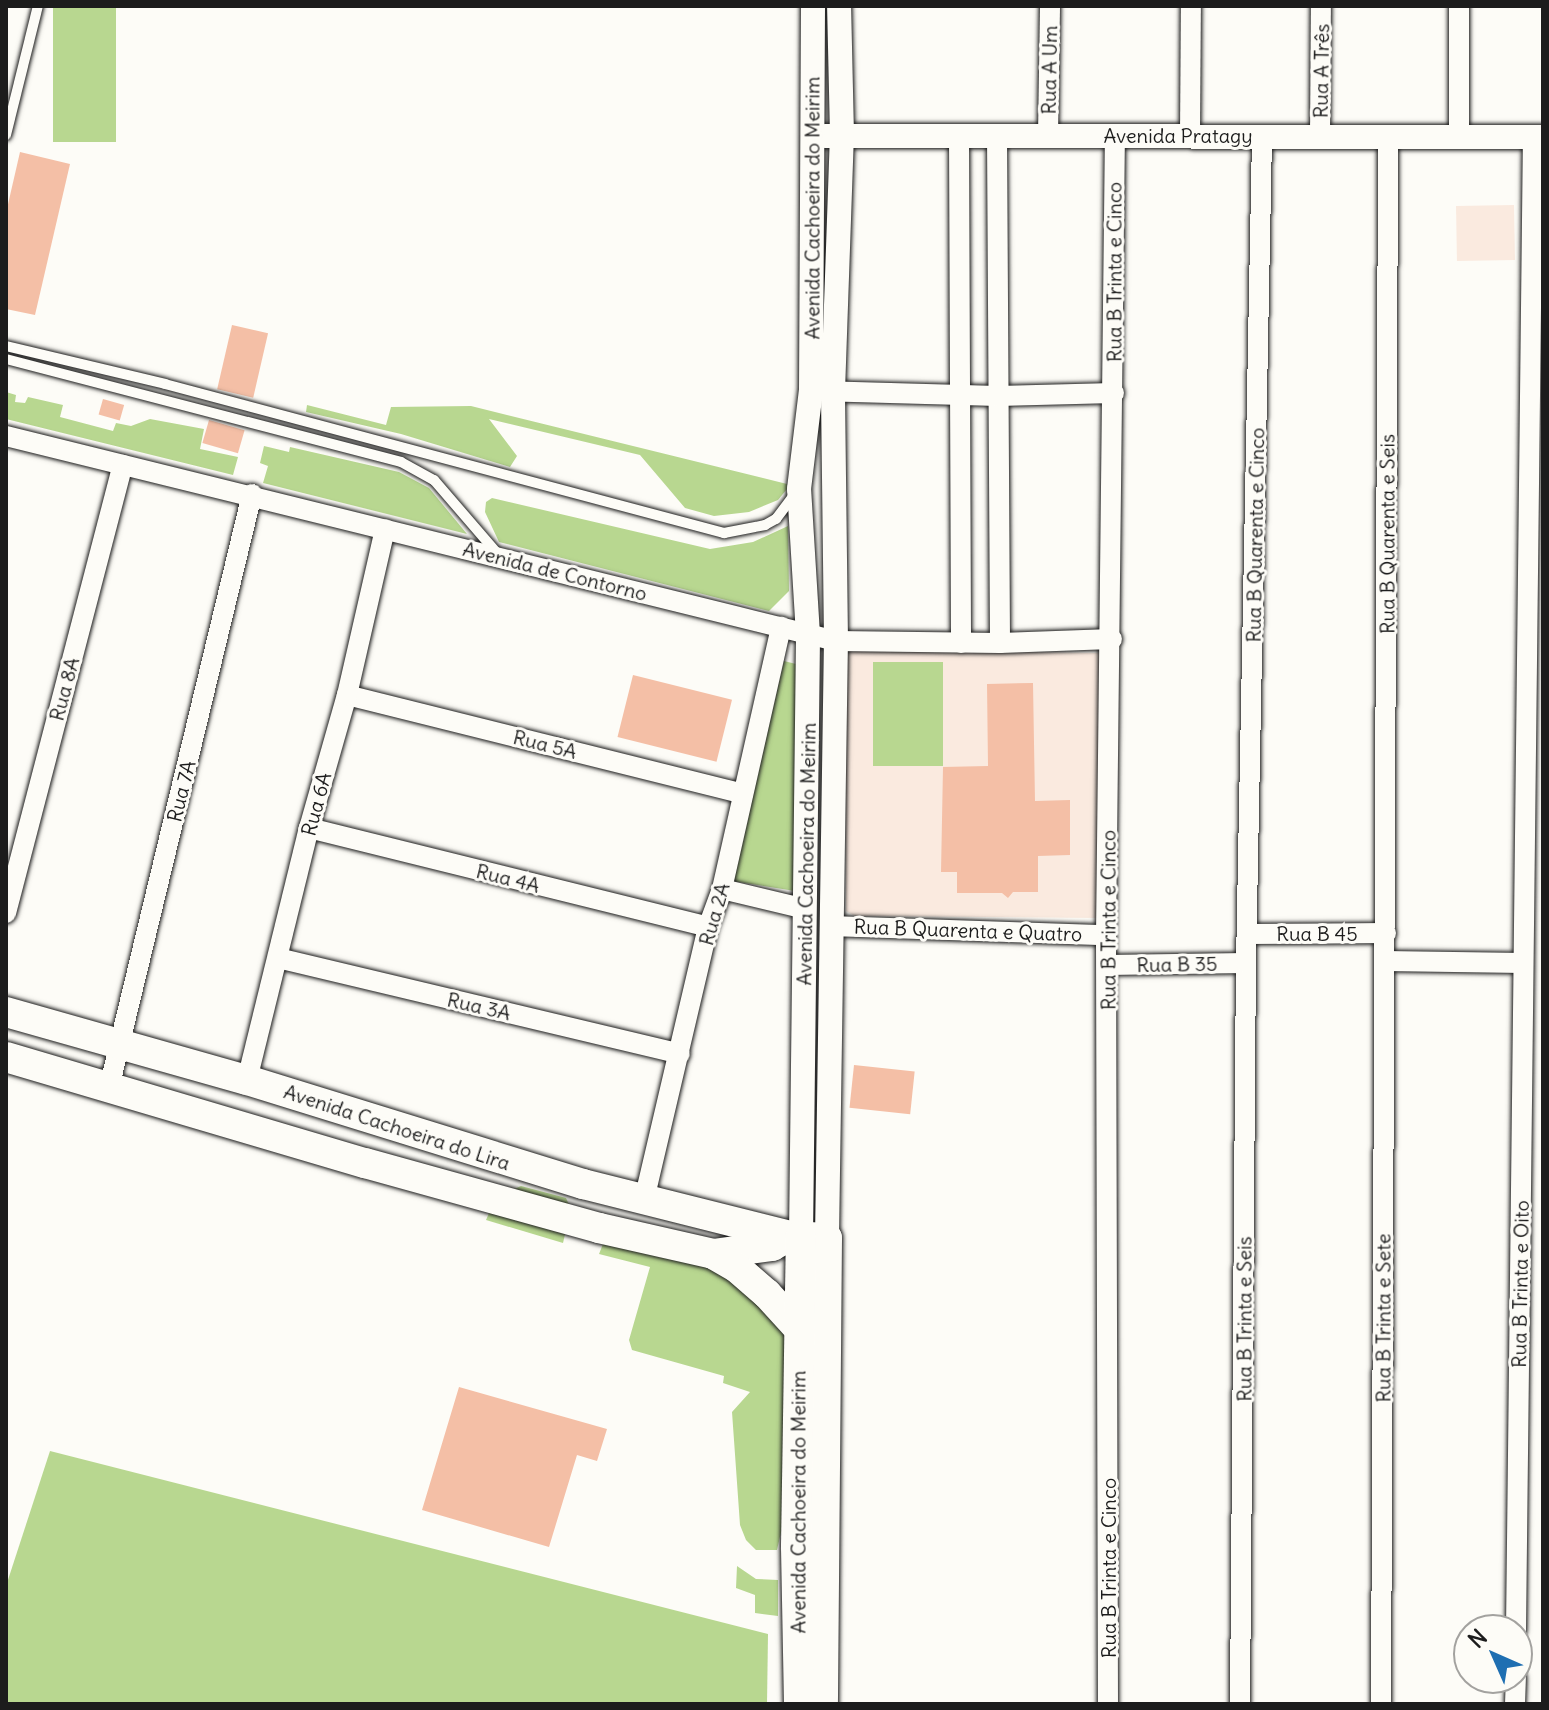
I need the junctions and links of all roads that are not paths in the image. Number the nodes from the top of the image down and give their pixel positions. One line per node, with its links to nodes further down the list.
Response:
1 (38, 6): 10 (lane)
2 (813, 6): 18 (street, Avenida Cachoeira do Meirim)
3 (839, 6): 11 (street, Avenida Cachoeira do Meirim)
4 (1050, 6): 12 (street, Rua A Um)
5 (1191, 6): 14 (street)
6 (1321, 6): 17 (street, Rua A Três)
7 (1459, 6): 19 (street)
8 (959, 134): 9 (street, Avenida Pratagy); 11 (street, Avenida Pratagy); 25 (street)
9 (997, 134): 12 (street, Avenida Pratagy); 26 (street)
10 (6, 135)
11 (842, 135): 18 (street, Avenida Pratagy); 23 (street, Avenida Cachoeira do Meirim)
12 (1048, 135): 13 (street, Avenida Pratagy)
13 (1115, 135): 14 (street, Avenida Pratagy); 24 (street, Rua B Trinta e Cinco)
14 (1190, 135): 16 (street, Avenida Pratagy)
15 (1388, 135): 17 (street, Avenida Pratagy); 19 (street, Avenida Pratagy); 47 (street, Rua B Quarenta e Seis)
16 (1262, 136): 17 (street, Avenida Pratagy); 48 (street, Rua B Quarenta e Cinco)
17 (1320, 136)
18 (813, 137): 23 (street, Avenida Cachoeira do Meirim)
19 (1459, 137): 20 (street, Avenida Pratagy)
20 (1538, 137): 50 (street, Rua B Trinta e Oito)
21 (6, 346): 29 (lane)
22 (6, 359): 32 (lane)
23 (822, 391): 25 (street); 29 (street, Avenida Cachoeira do Meirim); 36 (street, Avenida Cachoeira do Meirim)
24 (1114, 393): 26 (street); 35 (street, Rua B Trinta e Cinco)
25 (961, 396): 26 (street); 37 (street)
26 (998, 396): 38 (street)
27 (6, 436): 28 (street, Avenida de Contorno)
28 (123, 465): 30 (street, Avenida de Contorno); 44 (street, Rua 8A)
29 (799, 489): 34 (street, Avenida Cachoeira do Meirim)
30 (252, 494): 31 (street, Avenida de Contorno); 57 (street, Rua 7A)
31 (385, 529): 32 (street, Avenida de Contorno); 39 (street, Rua 6A)
32 (502, 558): 33 (street, Avenida de Contorno)
33 (781, 627): 34 (street, Avenida de Contorno); 40 (street, Rua 2A)
34 (808, 635): 36 (street, Avenida de Contorno); 43 (street, Avenida Cachoeira do Meirim)
35 (1112, 639): 38 (street, Avenida de Contorno); 49 (street, Rua B Trinta e Cinco)
36 (836, 641): 37 (street, Avenida de Contorno); 45 (street, Avenida Cachoeira do Meirim)
37 (961, 643): 38 (street, Avenida de Contorno)
38 (1000, 643)
39 (347, 695): 40 (street, Rua 5A); 41 (street, Rua 6A)
40 (743, 794): 42 (street, Rua 2A)
41 (309, 828): 46 (street, Rua 4A); 51 (street, Rua 6A)
42 (722, 889): 43 (street); 46 (street, Rua 2A)
43 (805, 909): 64 (street, Avenida Cachoeira do Meirim)
44 (6, 913)
45 (830, 926): 49 (street, Rua B Quarenta e Quatro); 64 (street, Avenida Cachoeira do Meirim)
46 (708, 927): 58 (street, Rua 2A)
47 (1386, 933): 48 (street, Rua B 45); 52 (street, Rua B Trinta e Sete)
48 (1248, 934): 53 (street, Rua B Trinta e Seis)
49 (1106, 935): 55 (street, Rua B Trinta e Cinco)
50 (1533, 937): 54 (street, Rua B Trinta e Oito)
51 (278, 958): 58 (street, Rua 3A); 60 (street, Rua 6A)
52 (1385, 961): 54 (street); 72 (street, Rua B Trinta e Sete)
53 (1246, 963): 55 (street, Rua B 35); 71 (street, Rua B Trinta e Seis)
54 (1523, 963): 67 (street, Rua B Trinta e Oito)
55 (1107, 965): 70 (street, Rua B Trinta e Cinco)
56 (6, 1012): 57 (main road, Avenida Cachoeira do Lira)
57 (120, 1045): 60 (main road, Avenida Cachoeira do Lira); 61 (street, Rua 7A)
58 (680, 1054): 62 (street, Rua 2A)
59 (6, 1057): 61 (main road, Avenida Cachoeira do Lira)
60 (247, 1080): 62 (main road, Avenida Cachoeira do Lira)
61 (109, 1088): 65 (main road, Avenida Cachoeira do Lira)
62 (644, 1200): 63 (main road, Avenida Cachoeira do Lira)
63 (733, 1222): 64 (main road, Avenida Cachoeira do Lira); 65 (main road)
64 (806, 1236): 65 (main road, Avenida Cachoeira do Lira); 66 (main road, Avenida Cachoeira do Meirim); 69 (main road, Avenida Cachoeira do Meirim)
65 (717, 1254): 66 (main road)
66 (799, 1329): 68 (main road, Avenida Cachoeira do Meirim)
67 (1516, 1614)
68 (799, 1704)
69 (823, 1704)
70 (1108, 1704)
71 (1240, 1704)
72 (1381, 1704)

